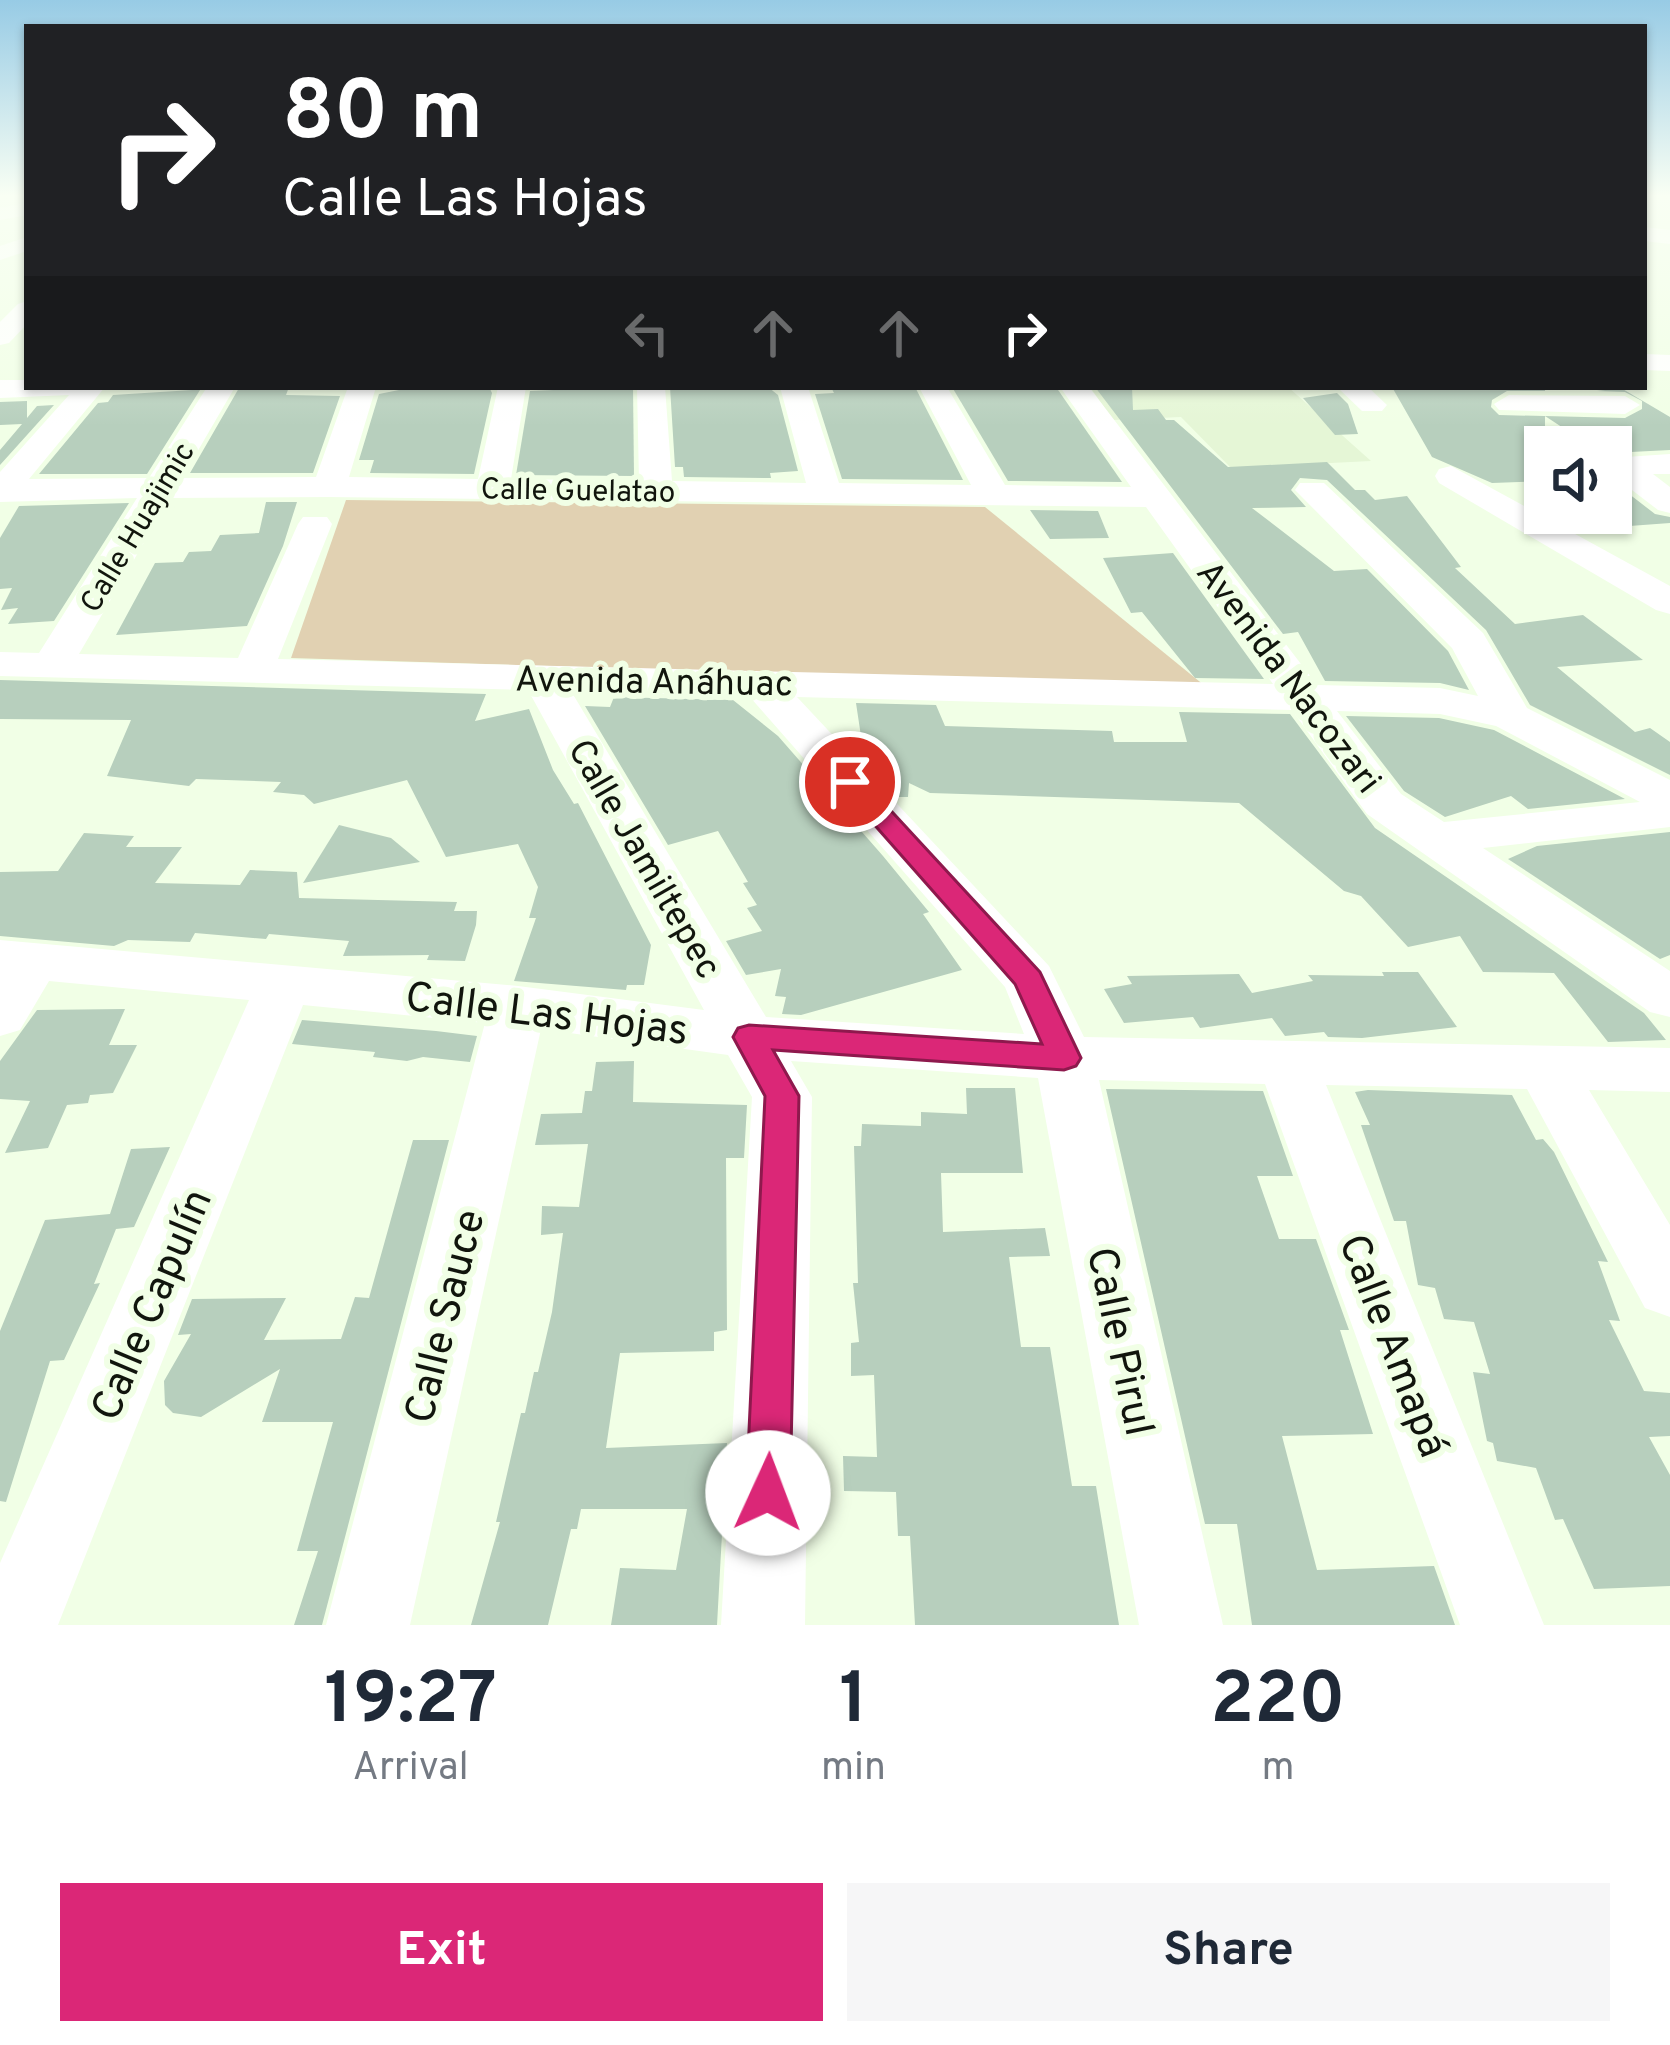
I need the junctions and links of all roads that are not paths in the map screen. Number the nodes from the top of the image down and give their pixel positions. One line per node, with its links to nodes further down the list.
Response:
1 (24, 309): 2 (street)
2 (0, 337)
3 (88, 390): 18 (street)
4 (218, 390): 19 (street, Calle Huajimic)
5 (361, 390): 26 (street)
6 (511, 390): 17 (street)
7 (650, 390): 21 (street)
8 (795, 390): 22 (street)
9 (935, 390): 23 (street)
10 (1076, 390): 24 (street, Avenida Nacozari)
11 (1498, 396): 12 (street); 13 (street)
12 (1614, 396): 14 (street)
13 (1535, 426)
14 (1655, 427)
15 (1670, 464): 25 (street)
16 (1451, 476): 27 (street)
17 (493, 489): 21 (street, Calle Guelatao); 26 (street, Calle Guelatao)
18 (1, 490): 19 (street, Calle Guelatao)
19 (161, 490): 26 (street, Calle Guelatao); 29 (street, Calle Huajimic)
20 (1312, 490): 34 (street)
21 (656, 491): 22 (street, Calle Guelatao)
22 (826, 495): 23 (street, Calle Guelatao)
23 (995, 496): 24 (street, Calle Guelatao)
24 (1156, 497): 33 (street, Avenida Nacozari)
25 (1670, 503)
26 (322, 506): 30 (street)
27 (1670, 602)
28 (0, 664): 29 (street, Avenida Anáhuac)
29 (52, 665): 30 (street, Avenida Anáhuac)
30 (253, 670): 31 (street, Avenida Anáhuac)
31 (542, 678): 32 (street, Avenida Anáhuac); 43 (street, Calle Jamiltepec)
32 (760, 682): 33 (street, Avenida Anáhuac); 44 (street, Calle Pirul)
33 (1309, 696): 34 (street, Avenida Anáhuac); 37 (street, Avenida Nacozari)
34 (1510, 716): 35 (street, Avenida Anáhuac)
35 (1670, 799)
36 (1670, 813): 37 (street)
37 (1436, 838): 40 (street, Avenida Nacozari)
38 (17, 960): 39 (street, Calle Las Hojas); 42 (street)
39 (284, 984): 41 (street, Calle Las Hojas); 49 (street, Calle Capulín)
40 (1667, 995)
41 (518, 1006): 43 (street, Calle Las Hojas); 50 (street, Calle Sauce)
42 (0, 1016)
43 (749, 1037): 44 (street, Calle Las Hojas); 51 (street, Calle Jamiltepec)
44 (1064, 1058): 45 (street, Calle Las Hojas); 52 (street, Calle Pirul)
45 (1288, 1064): 46 (street, Calle Las Hojas); 53 (street, Calle Amapá)
46 (1545, 1067): 47 (street, Calle Las Hojas); 48 (street)
47 (1670, 1070)
48 (1670, 1288)
49 (16, 1625)
50 (368, 1625)
51 (763, 1625)
52 (1180, 1625)
53 (1502, 1625)

